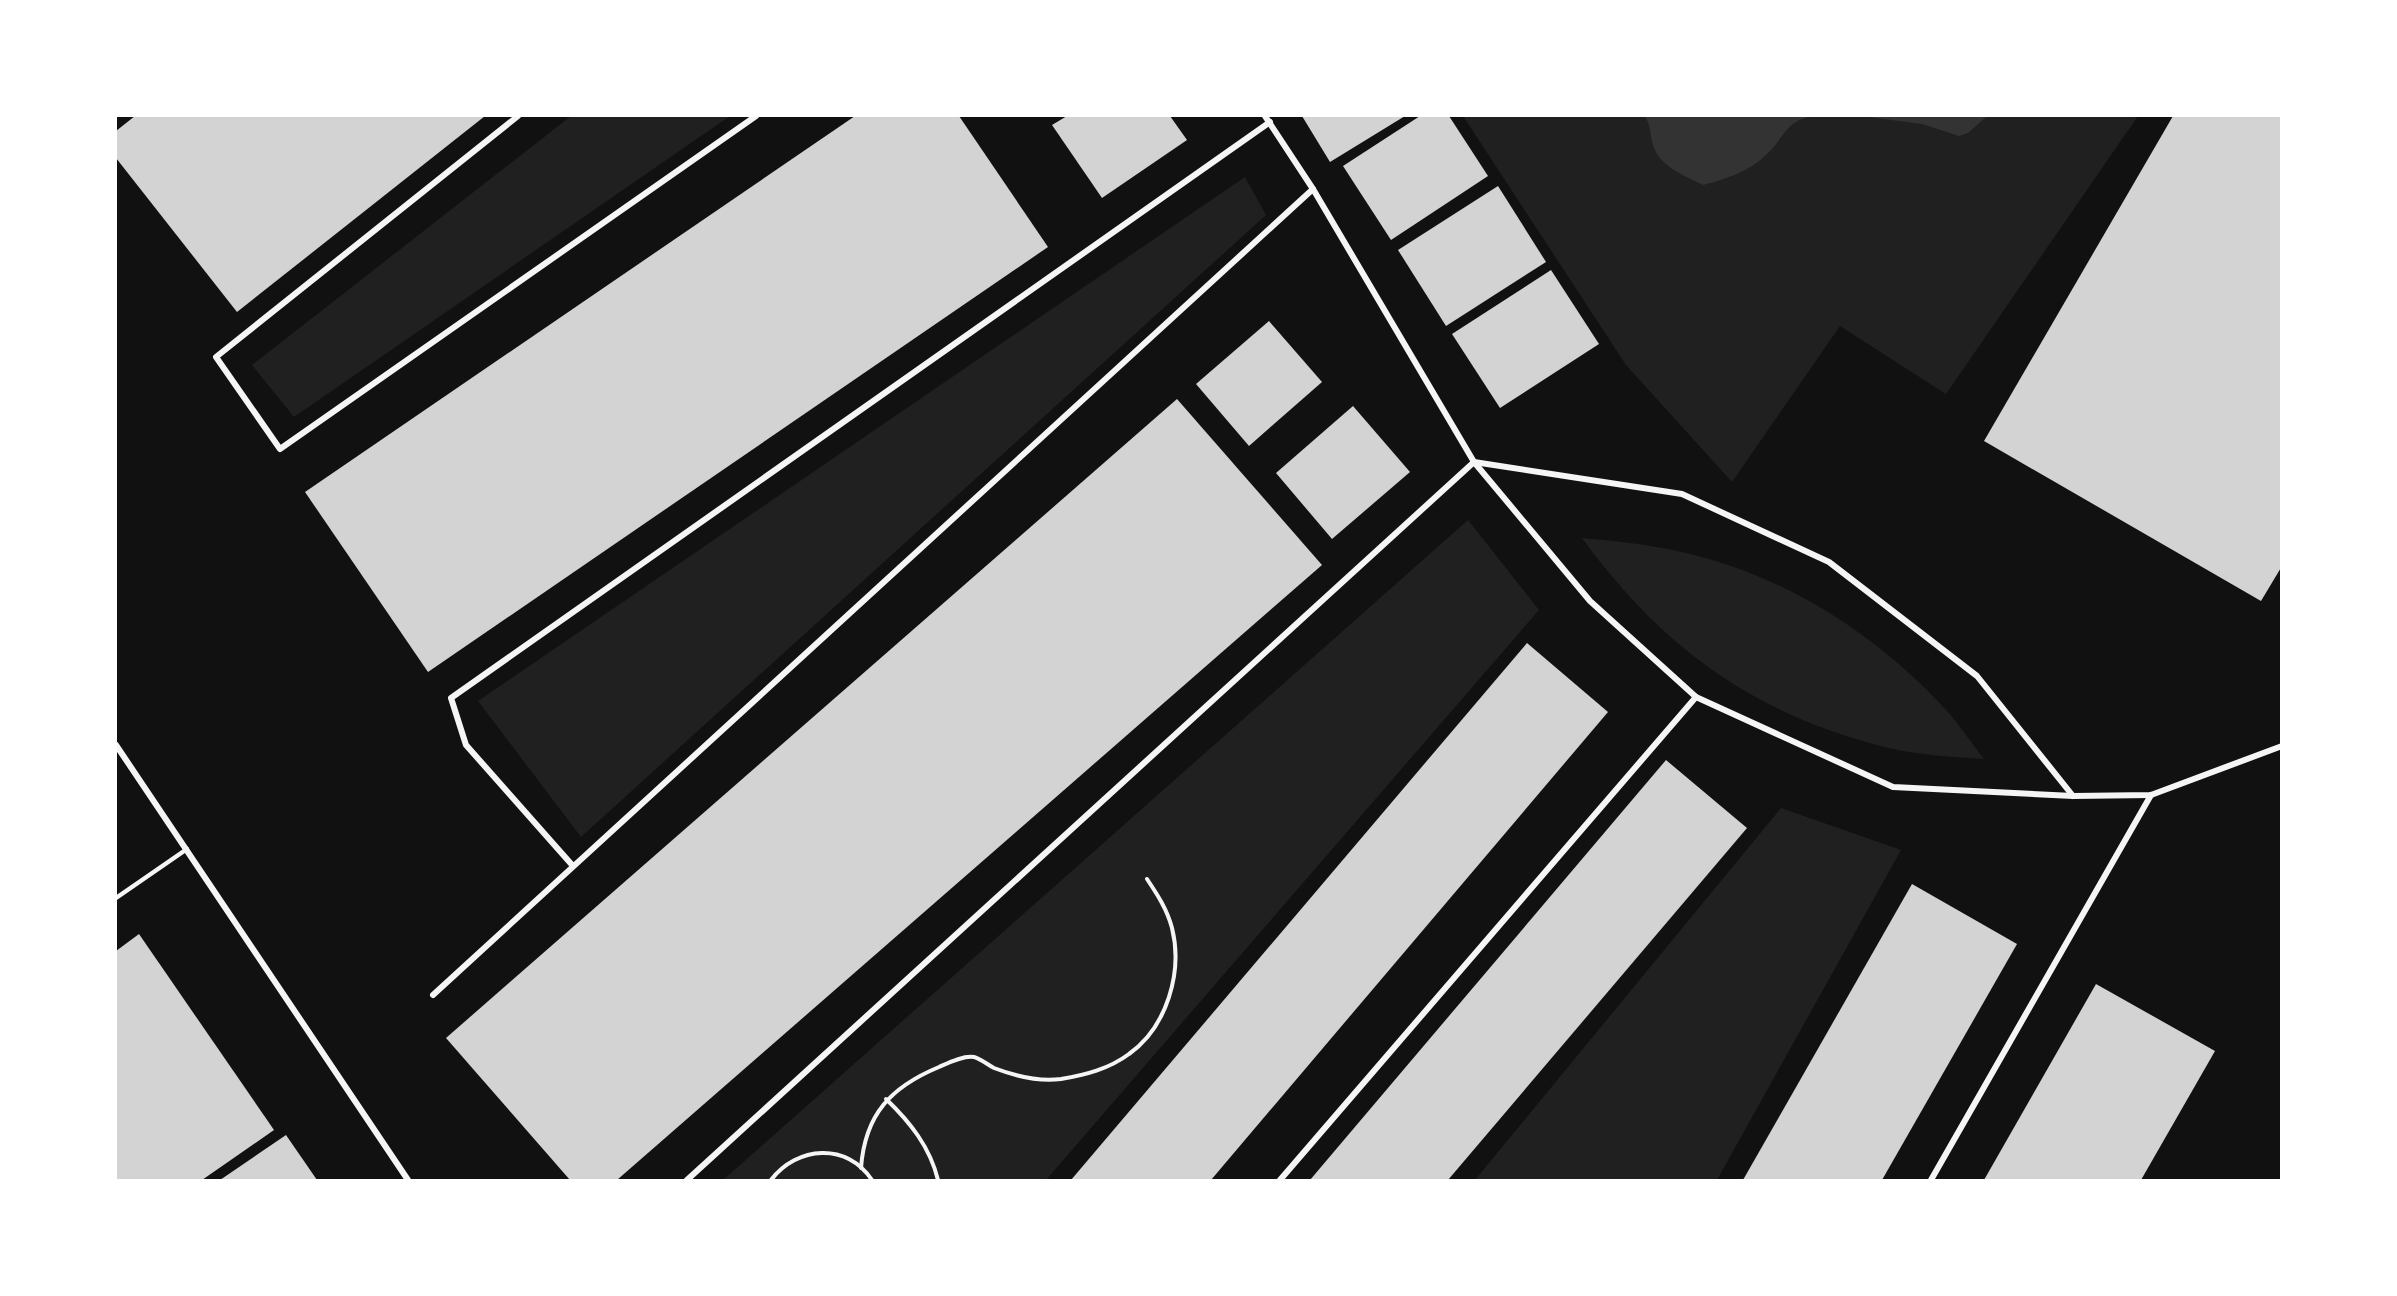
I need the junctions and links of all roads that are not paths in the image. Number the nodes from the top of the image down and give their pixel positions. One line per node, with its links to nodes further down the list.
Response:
1 (518, 116): 2 (street)
2 (756, 116)
3 (1265, 116): 4 (street)
4 (1269, 122): 5 (street); 13 (street)
5 (1313, 189): 6 (street); 13 (street)
6 (1474, 462): 7 (street); 11 (street); 17 (street)
7 (1696, 697): 11 (street); 18 (street)
8 (116, 745): 12 (street)
9 (2282, 746): 10 (street)
10 (2151, 795): 11 (street); 19 (street)
11 (2073, 796)
12 (187, 849): 14 (lane); 16 (street)
13 (573, 866): 15 (street)
14 (116, 898)
15 (433, 995)
16 (408, 1180)
17 (687, 1180)
18 (1280, 1180)
19 (1931, 1180)

